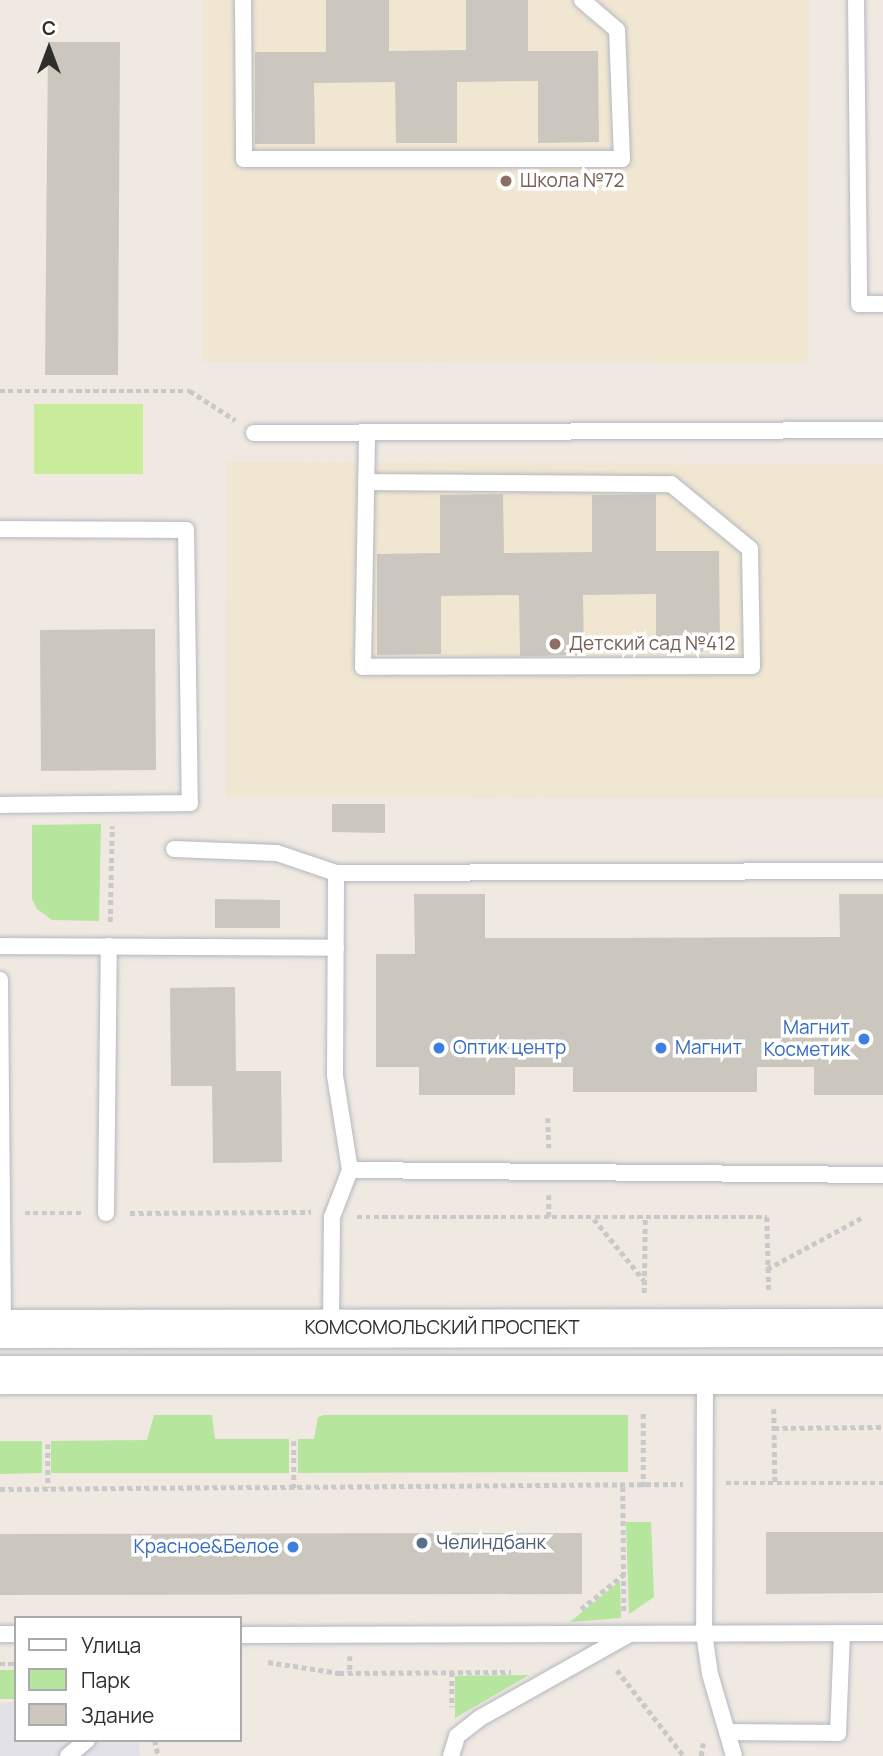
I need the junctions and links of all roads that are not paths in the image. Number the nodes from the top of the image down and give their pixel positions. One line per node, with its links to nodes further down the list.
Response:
1 (243, 0): 2 (lane)
2 (582, 0)
3 (856, 0): 4 (lane)
4 (883, 304)
5 (883, 430): 6 (lane)
6 (367, 432): 7 (lane); 8 (lane)
7 (254, 433)
8 (366, 482): 8 (lane)
9 (0, 529): 10 (lane)
10 (0, 805)
11 (174, 849): 13 (lane)
12 (883, 871): 13 (lane)
13 (336, 873): 16 (lane)
14 (0, 946): 15 (lane)
15 (109, 946): 16 (lane); 21 (lane)
16 (336, 947): 18 (lane)
17 (0, 980): 20 (lane)
18 (350, 1171): 19 (lane); 22 (lane)
19 (883, 1175)
20 (2, 1206): 26 (lane)
21 (106, 1213)
22 (331, 1327): 24 (main road, КОМСОМОЛЬСКИЙ ПРОСПЕКТ); 26 (main road, КОМСОМОЛЬСКИЙ ПРОСПЕКТ)
23 (705, 1327): 24 (main road, КОМСОМОЛЬСКИЙ ПРОСПЕКТ); 25 (main road, КОМСОМОЛЬСКИЙ ПРОСПЕКТ); 28 (main road)
24 (576, 1328): 30 (main road)
25 (883, 1328)
26 (1, 1329)
27 (0, 1375): 30 (main road)
28 (705, 1375): 29 (main road); 30 (main road); 31 (lane)
29 (883, 1375)
30 (499, 1376)
31 (704, 1633): 32 (lane); 34 (lane); 36 (lane)
32 (842, 1633): 33 (lane); 36 (lane)
33 (883, 1633)
34 (627, 1634): 35 (lane); 39 (lane)
35 (242, 1635)
36 (729, 1732): 40 (lane)
37 (85, 1742): 38 (lane)
38 (68, 1756)
39 (451, 1756)
40 (734, 1756)

